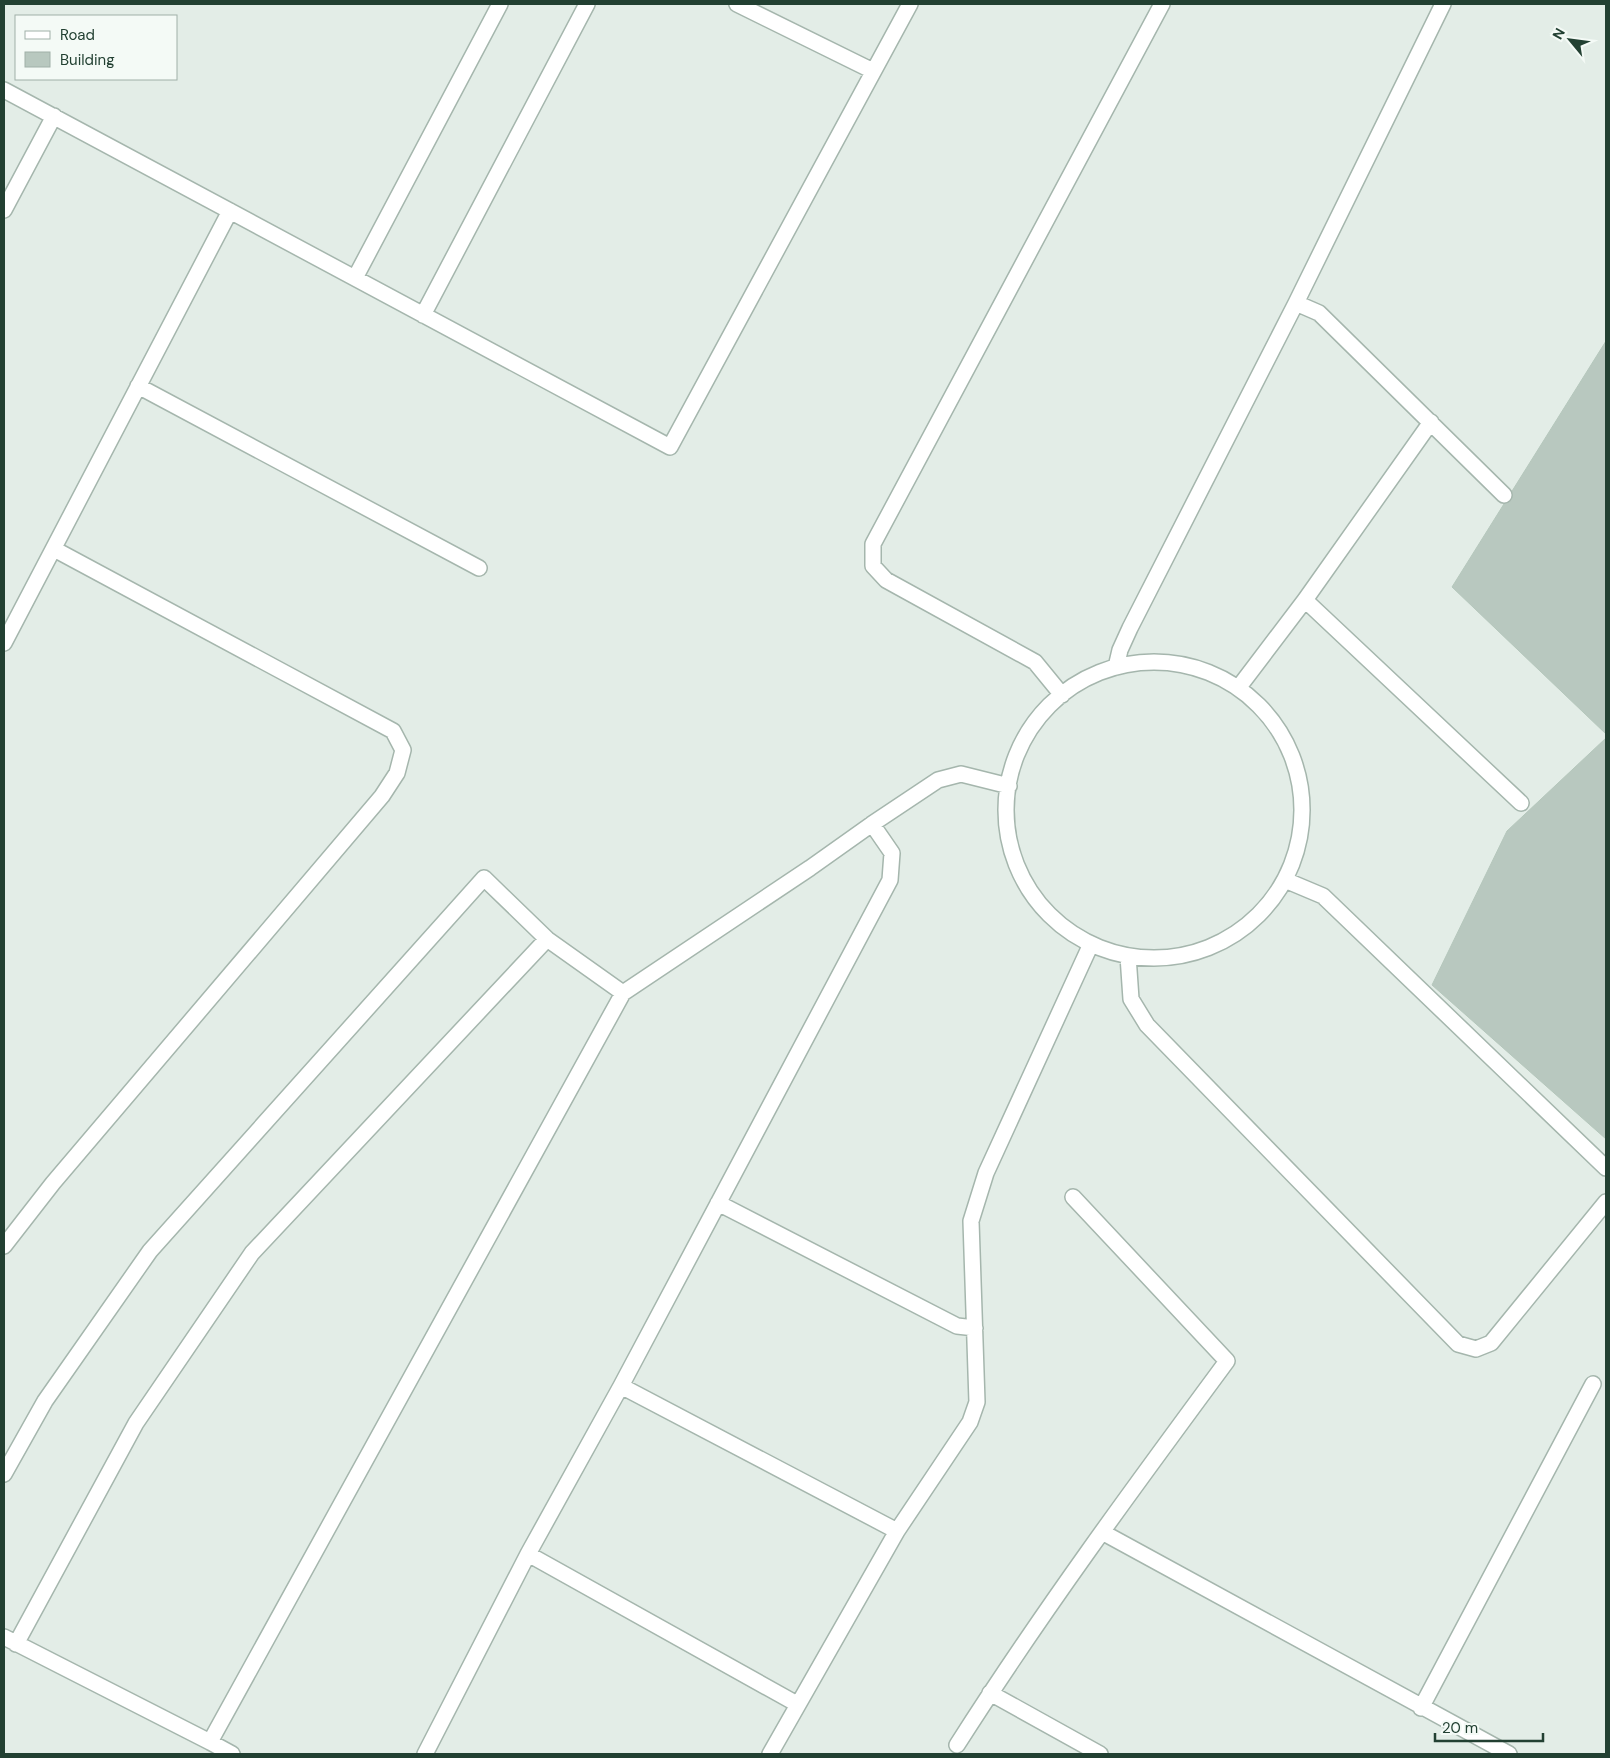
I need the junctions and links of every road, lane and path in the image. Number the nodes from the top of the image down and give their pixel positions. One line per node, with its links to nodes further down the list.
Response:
1 (500, 4): 12 (street)
2 (587, 4): 14 (street)
3 (738, 4): 7 (street)
4 (910, 4): 7 (street)
5 (1162, 4): 24 (street)
6 (1443, 4): 13 (street)
7 (873, 71): 14 (street)
8 (4, 90): 9 (street)
9 (54, 116): 10 (street); 11 (street)
10 (4, 210)
11 (230, 211): 12 (street); 15 (street)
12 (355, 278): 14 (street)
13 (1296, 303): 16 (street); 22 (street)
14 (423, 315)
15 (138, 386): 18 (street); 19 (street)
16 (1431, 422): 17 (street); 20 (street)
17 (1504, 495)
18 (54, 549): 21 (street); 37 (street)
19 (479, 568)
20 (1305, 600): 23 (street); 26 (street)
21 (4, 643)
22 (1116, 667): 23 (street); 24 (street)
23 (1239, 687): 28 (street)
24 (1062, 695): 25 (street)
25 (1009, 786): 27 (street); 30 (street)
26 (1521, 803)
27 (872, 824): 32 (street); 36 (street)
28 (1285, 880): 31 (street); 33 (street)
29 (547, 939): 32 (street); 41 (street); 45 (street)
30 (1091, 944): 31 (street); 38 (street)
31 (1128, 956): 35 (street)
32 (623, 993): 49 (street)
33 (1606, 1168)
34 (1073, 1197): 43 (street)
35 (1606, 1202)
36 (718, 1203): 38 (street); 40 (street)
37 (4, 1246)
38 (975, 1328): 42 (street)
39 (1593, 1384): 48 (street)
40 (621, 1386): 42 (street); 44 (street)
41 (4, 1474)
42 (897, 1531): 47 (street)
43 (1102, 1532): 46 (street); 48 (street)
44 (528, 1554): 47 (street); 52 (street)
45 (10, 1640): 49 (street)
46 (990, 1693): 50 (street); 54 (street)
47 (798, 1704): 53 (street)
48 (1422, 1708): 55 (street)
49 (210, 1742): 51 (street)
50 (957, 1745)
51 (232, 1754)
52 (425, 1754)
53 (770, 1754)
54 (1100, 1754)
55 (1509, 1754)

